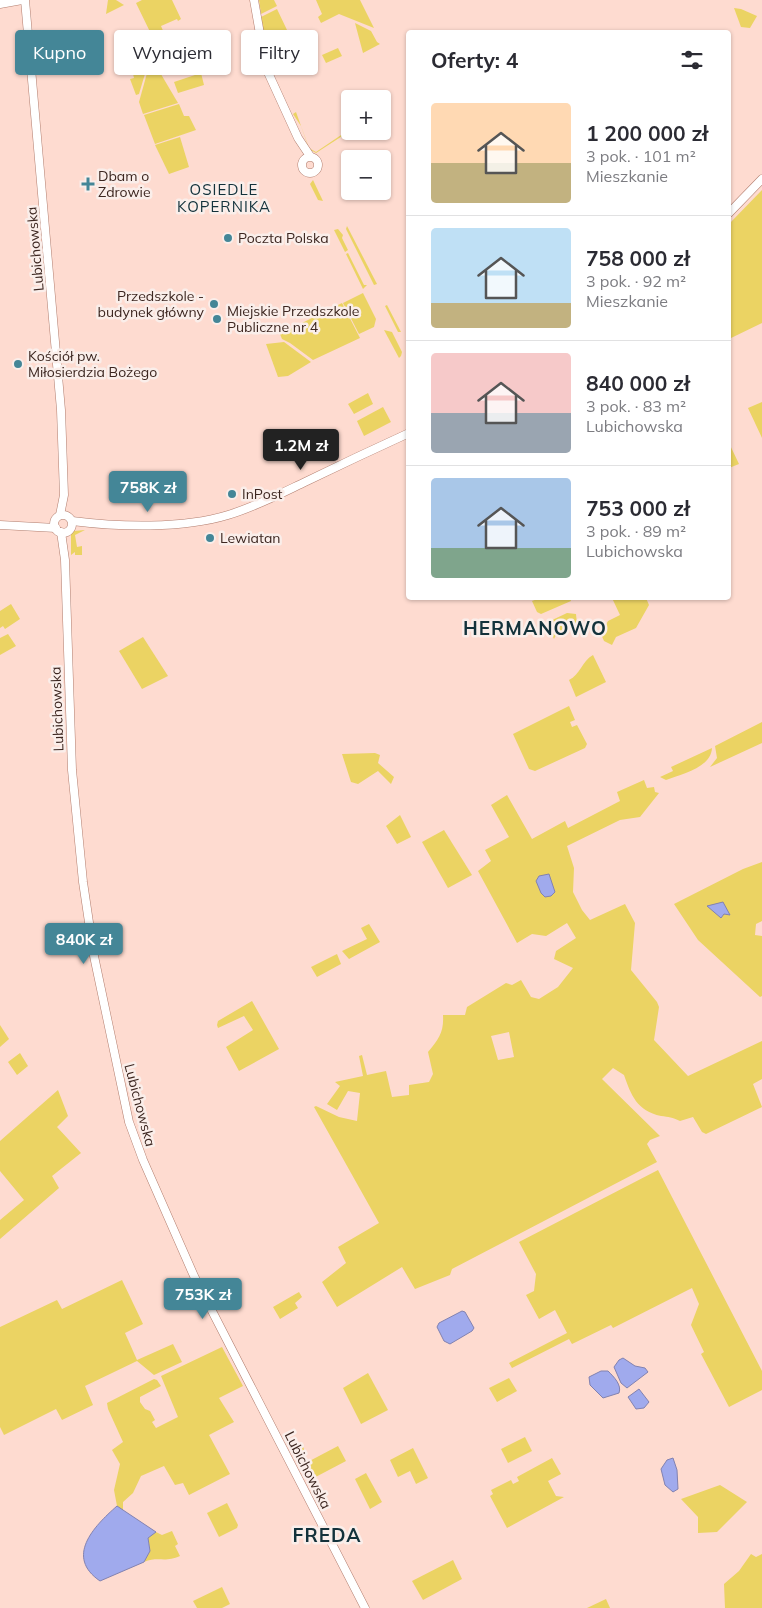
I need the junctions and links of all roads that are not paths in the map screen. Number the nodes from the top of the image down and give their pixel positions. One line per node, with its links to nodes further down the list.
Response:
1 (24, 0): 3 (street); 8 (street, Lubichowska)
2 (254, 0): 4 (street)
3 (0, 4)
4 (307, 158)
5 (762, 179): 6 (street)
6 (731, 211)
7 (406, 434): 8 (street)
8 (64, 524): 9 (street); 10 (street, Lubichowska)
9 (0, 525)
10 (365, 1608)

